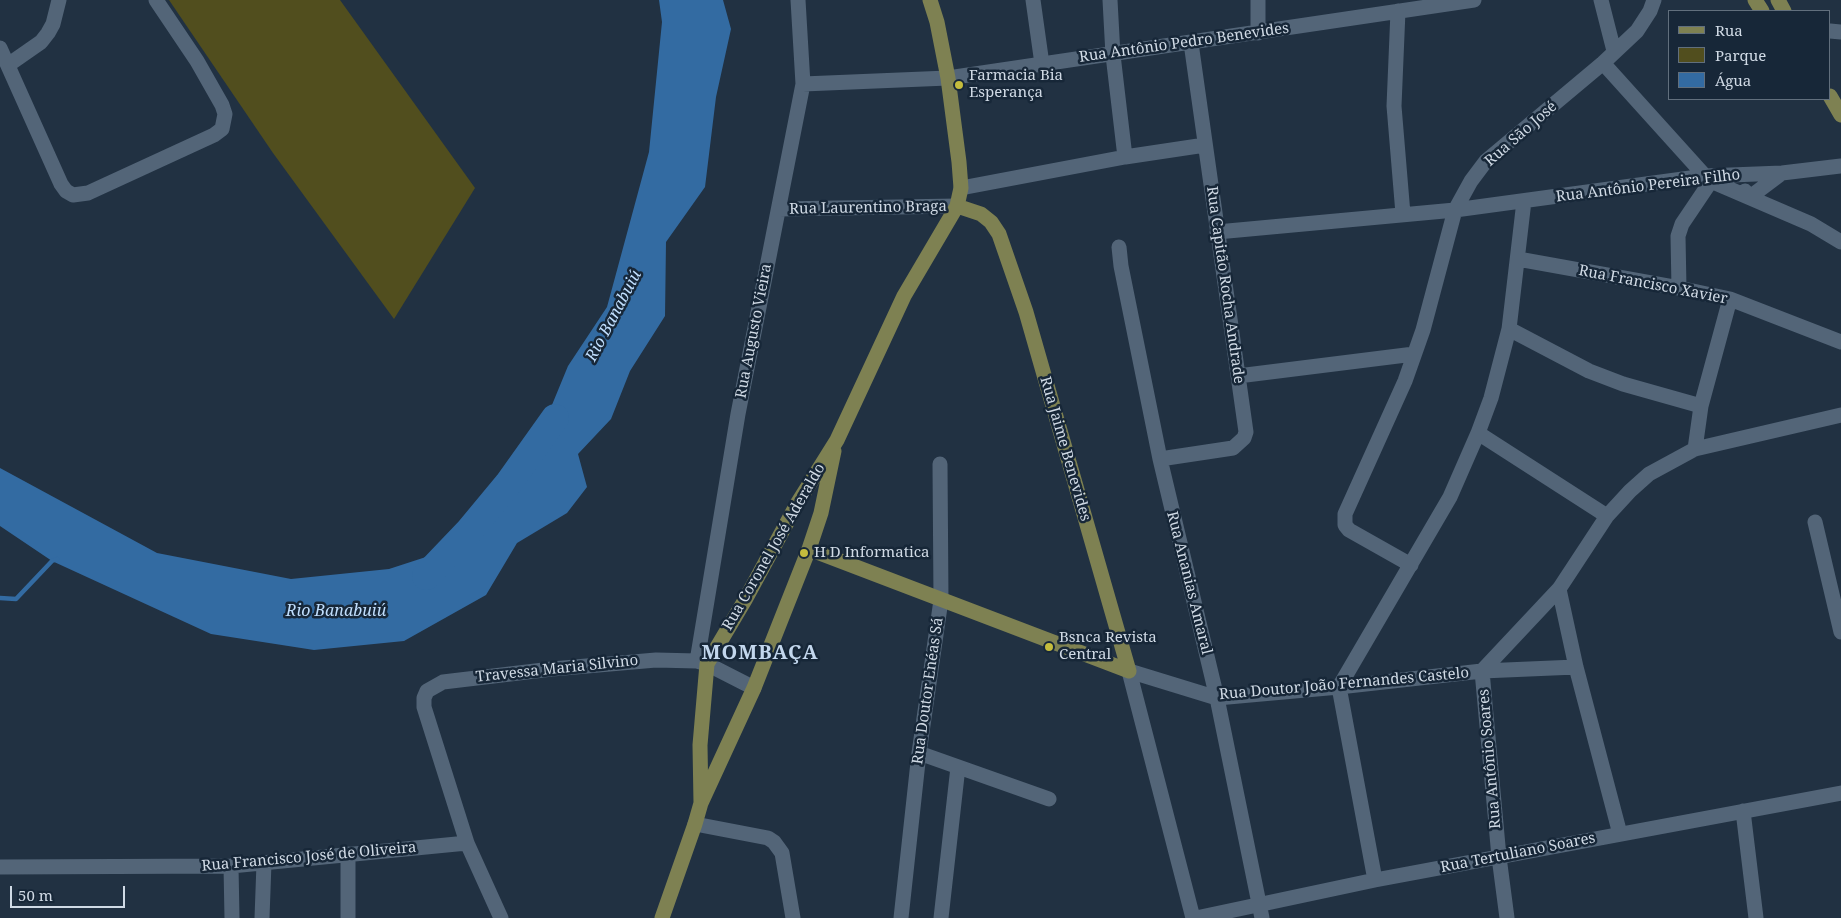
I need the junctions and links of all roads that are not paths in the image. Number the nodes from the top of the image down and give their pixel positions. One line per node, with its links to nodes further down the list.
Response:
1 (59, 0): 19 (street)
2 (156, 0): 19 (street)
3 (798, 0): 21 (street, Rua Augusto Vieira)
4 (930, 0): 20 (main road)
5 (1034, 0): 18 (street)
6 (1110, 0): 16 (street)
7 (1258, 0): 12 (street)
8 (1474, 0): 11 (street, Rua Antônio Pedro Benevides)
9 (1601, 0): 15 (street)
10 (1654, 0): 15 (street, Rua São José)
11 (1398, 11): 12 (street, Rua Antônio Pedro Benevides); 36 (street)
12 (1258, 32): 13 (street, Rua Antônio Pedro Benevides)
13 (1191, 43): 16 (street, Rua Antônio Pedro Benevides); 24 (street, Rua Capitão Rocha Andrade)
14 (0, 48): 19 (street)
15 (1614, 51): 17 (street, Rua São José)
16 (1113, 55): 18 (street, Rua Antônio Pedro Benevides); 25 (street)
17 (1602, 63): 29 (street); 35 (street, Rua São José)
18 (1042, 64): 20 (street, Rua Antônio Pedro Benevides)
19 (8, 65)
20 (948, 78): 21 (street, Rua Antônio Pedro Benevides); 30 (main road)
21 (803, 84): 34 (street, Rua Augusto Vieira)
22 (1831, 98): 23 (main road)
23 (1841, 115)
24 (1205, 145): 25 (street); 37 (street, Rua Capitão Rocha Andrade)
25 (1125, 157): 30 (street)
26 (1841, 166): 27 (street, Rua Antônio Pereira Filho)
27 (1782, 173): 28 (street, Rua Antônio Pereira Filho); 31 (street)
28 (1734, 175): 29 (street, Rua Antônio Pereira Filho); 31 (street)
29 (1708, 178): 31 (street); 32 (street, Rua Antônio Pereira Filho); 41 (street)
30 (961, 188): 33 (main road)
31 (1750, 197): 38 (street)
32 (1524, 201): 35 (street, Rua Antônio Pereira Filho); 40 (street)
33 (957, 206): 34 (street, Rua Laurentino Braga); 50 (main road, Rua Coronel José Aderaldo); 63 (main road, Rua Jaime Benevides)
34 (779, 209): 61 (street, Rua Augusto Vieira)
35 (1455, 210): 36 (street); 45 (street, Rua São José)
36 (1403, 214): 37 (street)
37 (1217, 232): 46 (street, Rua Capitão Rocha Andrade)
38 (1841, 242)
39 (1119, 247): 52 (street, Rua Ananias Amaral)
40 (1518, 259): 41 (street, Rua Francisco Xavier); 43 (street)
41 (1679, 288): 42 (street, Rua Francisco Xavier)
42 (1730, 299): 44 (street, Rua Francisco Xavier); 47 (street)
43 (1509, 329): 47 (street); 49 (street)
44 (1841, 342)
45 (1414, 354): 46 (street); 57 (street, Rua São José)
46 (1238, 376): 52 (street, Rua Capitão Rocha Andrade)
47 (1701, 406): 51 (street)
48 (1841, 415): 51 (street, Rua Antônio Soares)
49 (1478, 433): 54 (street); 57 (street)
50 (837, 440): 56 (main road, Rua Coronel José Aderaldo); 61 (main road, Rua Coronel José Aderaldo)
51 (1695, 449): 54 (street, Rua Antônio Soares)
52 (1160, 459): 67 (street, Rua Ananias Amaral)
53 (940, 464): 59 (street, Rua Doutor Enéas Sá)
54 (1607, 516): 58 (street, Rua Antônio Soares)
55 (1815, 522): 60 (street)
56 (809, 549): 59 (main road, Rua Doutor João Fernandes Castelo); 66 (main road, Rua Coronel José Aderaldo)
57 (1411, 565): 65 (street)
58 (1559, 589): 62 (street); 64 (street, Rua Antônio Soares)
59 (941, 600): 63 (main road, Rua Doutor João Fernandes Castelo); 68 (street, Rua Doutor Enéas Sá)
60 (1841, 632)
61 (702, 662): 66 (street); 72 (main road, Rua Coronel José Aderaldo); 76 (street, Travessa Maria Silvino)
62 (1576, 667): 64 (street, Rua Doutor João Fernandes Castelo); 75 (street)
63 (1129, 671): 67 (street, Rua Doutor João Fernandes Castelo); 92 (street, Rua Jaime Benevides)
64 (1482, 671): 65 (street, Rua Doutor João Fernandes Castelo); 78 (street, Rua Antônio Soares)
65 (1339, 687): 67 (street, Rua Doutor João Fernandes Castelo); 82 (street)
66 (754, 688): 72 (main road, Rua Coronel José Aderaldo)
67 (1217, 698): 83 (street, Rua Ananias Amaral)
68 (919, 753): 69 (street); 90 (street, Rua Doutor Enéas Sá)
69 (958, 767): 71 (street); 91 (street)
70 (1841, 793): 73 (street, Rua Tertuliano Soares)
71 (1049, 798)
72 (701, 803): 74 (main road, Rua Coronel José Aderaldo)
73 (1743, 811): 75 (street, Rua Tertuliano Soares); 94 (street)
74 (695, 824): 88 (main road, Rua Coronel José Aderaldo); 89 (street)
75 (1620, 834): 78 (street, Rua Tertuliano Soares)
76 (467, 843): 77 (street, Rua Francisco José de Oliveira); 87 (street)
77 (348, 854): 79 (street, Rua Francisco José de Oliveira); 86 (street)
78 (1499, 857): 82 (street, Rua Tertuliano Soares); 93 (street, Rua Antônio Soares)
79 (264, 863): 80 (street, Rua Francisco José de Oliveira); 85 (street)
80 (231, 866): 81 (street, Rua Francisco José de Oliveira); 84 (street)
81 (0, 868)
82 (1375, 880): 83 (street, Rua Tertuliano Soares)
83 (1260, 911): 92 (street, Rua Tertuliano Soares)
84 (232, 918)
85 (262, 918)
86 (348, 918)
87 (501, 918)
88 (662, 918)
89 (793, 918)
90 (901, 918)
91 (940, 918)
92 (1195, 918)
93 (1507, 918)
94 (1756, 918)

